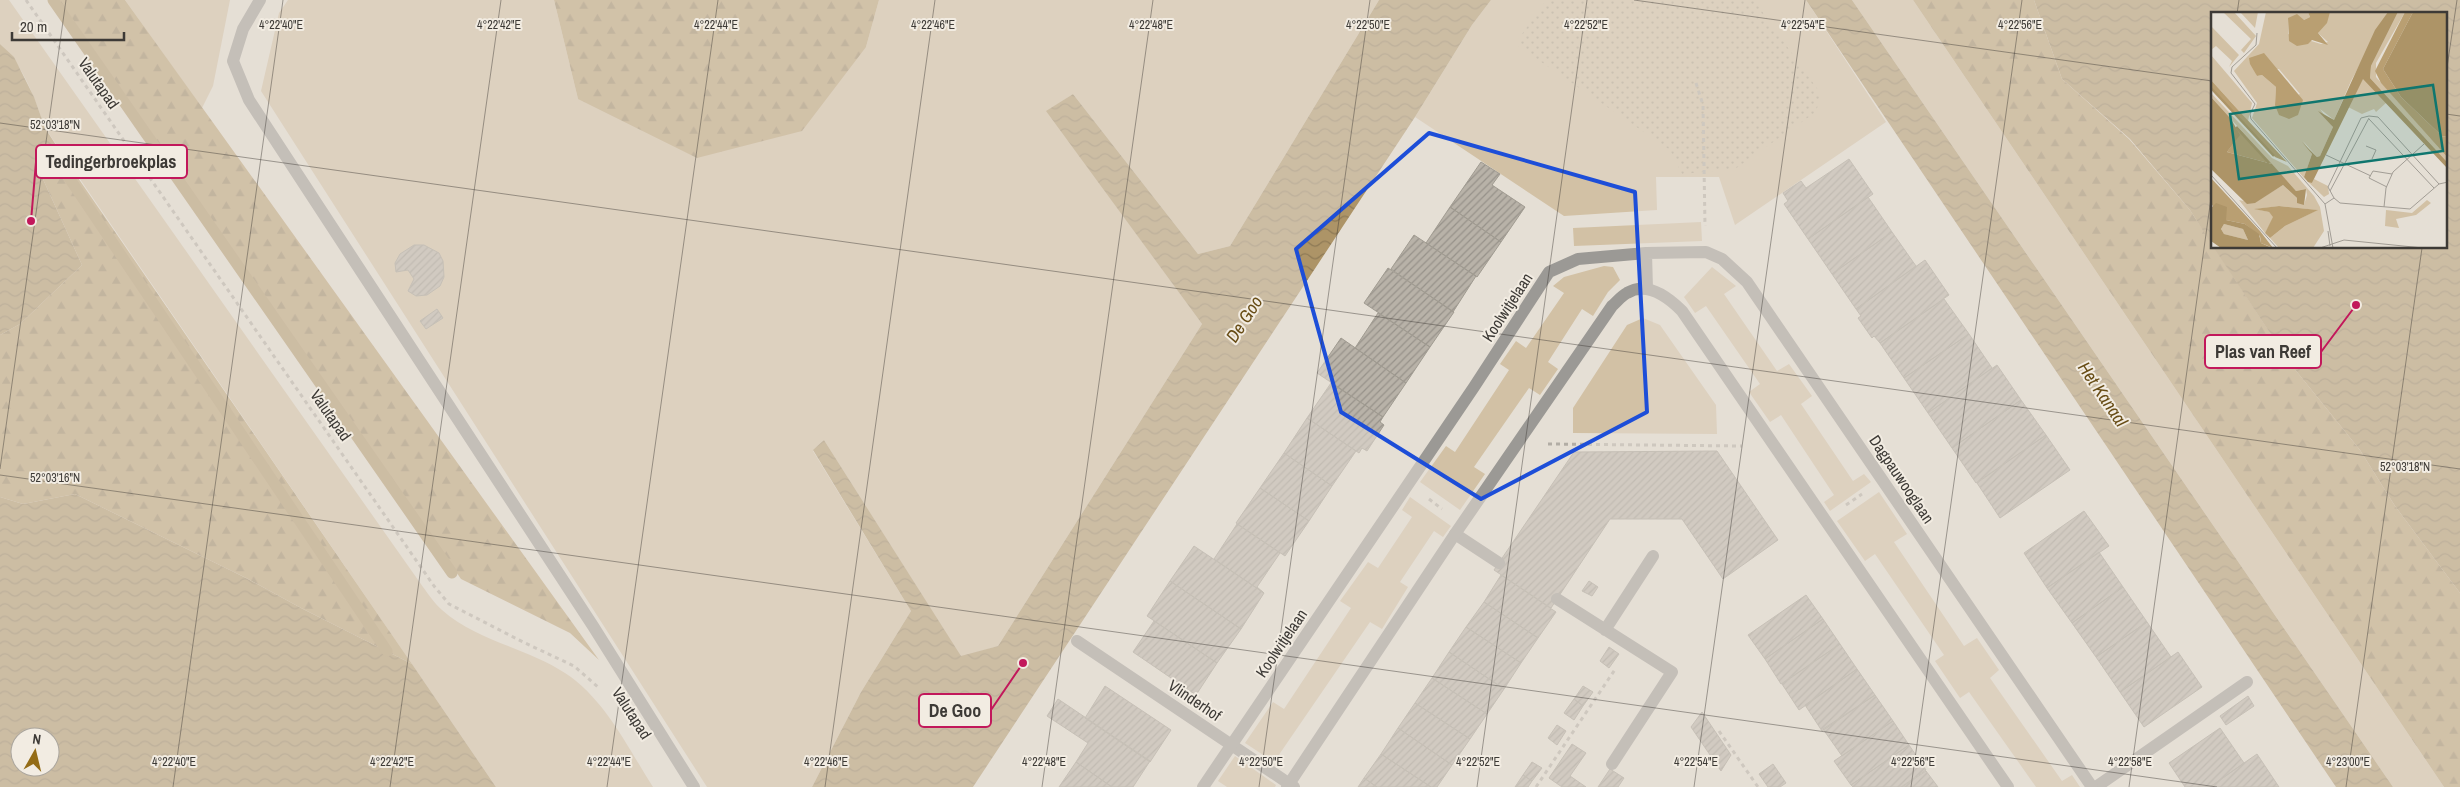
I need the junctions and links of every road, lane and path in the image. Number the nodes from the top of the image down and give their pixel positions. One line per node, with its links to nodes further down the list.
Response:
1 (26, 0): 21 (path, Valutapad)
2 (260, 0): 26 (street)
3 (1696, 83): 4 (path)
4 (1706, 252): 5 (street); 9 (street, Dagpauwooglaan)
5 (1646, 253): 6 (street); 10 (street, Koolwitjelaan)
6 (1647, 289): 7 (street); 8 (street)
7 (1518, 443): 8 (path); 12 (street)
8 (1776, 446): 11 (street)
9 (1883, 480): 11 (path); 31 (street, Dagpauwooglaan)
10 (1408, 484): 12 (path); 23 (street, Koolwitjelaan)
11 (1826, 519): 30 (street)
12 (1463, 523): 13 (street)
13 (1455, 534): 15 (street); 25 (street)
14 (1654, 556): 17 (street)
15 (1499, 563)
16 (1557, 599): 17 (street)
17 (1605, 630): 19 (street)
18 (1077, 641): 23 (street, Vlinderhof)
19 (1631, 646): 24 (street); 28 (path)
20 (2247, 682): 32 (street)
21 (603, 691)
22 (1719, 731): 29 (path)
23 (1232, 744): 25 (street, Vlinderhof); 27 (street, Koolwitjelaan)
24 (1612, 764)
25 (1290, 786)
26 (694, 787)
27 (1203, 787)
28 (1536, 787)
29 (1758, 787)
30 (2008, 787)
31 (2092, 787)
32 (2096, 787)

